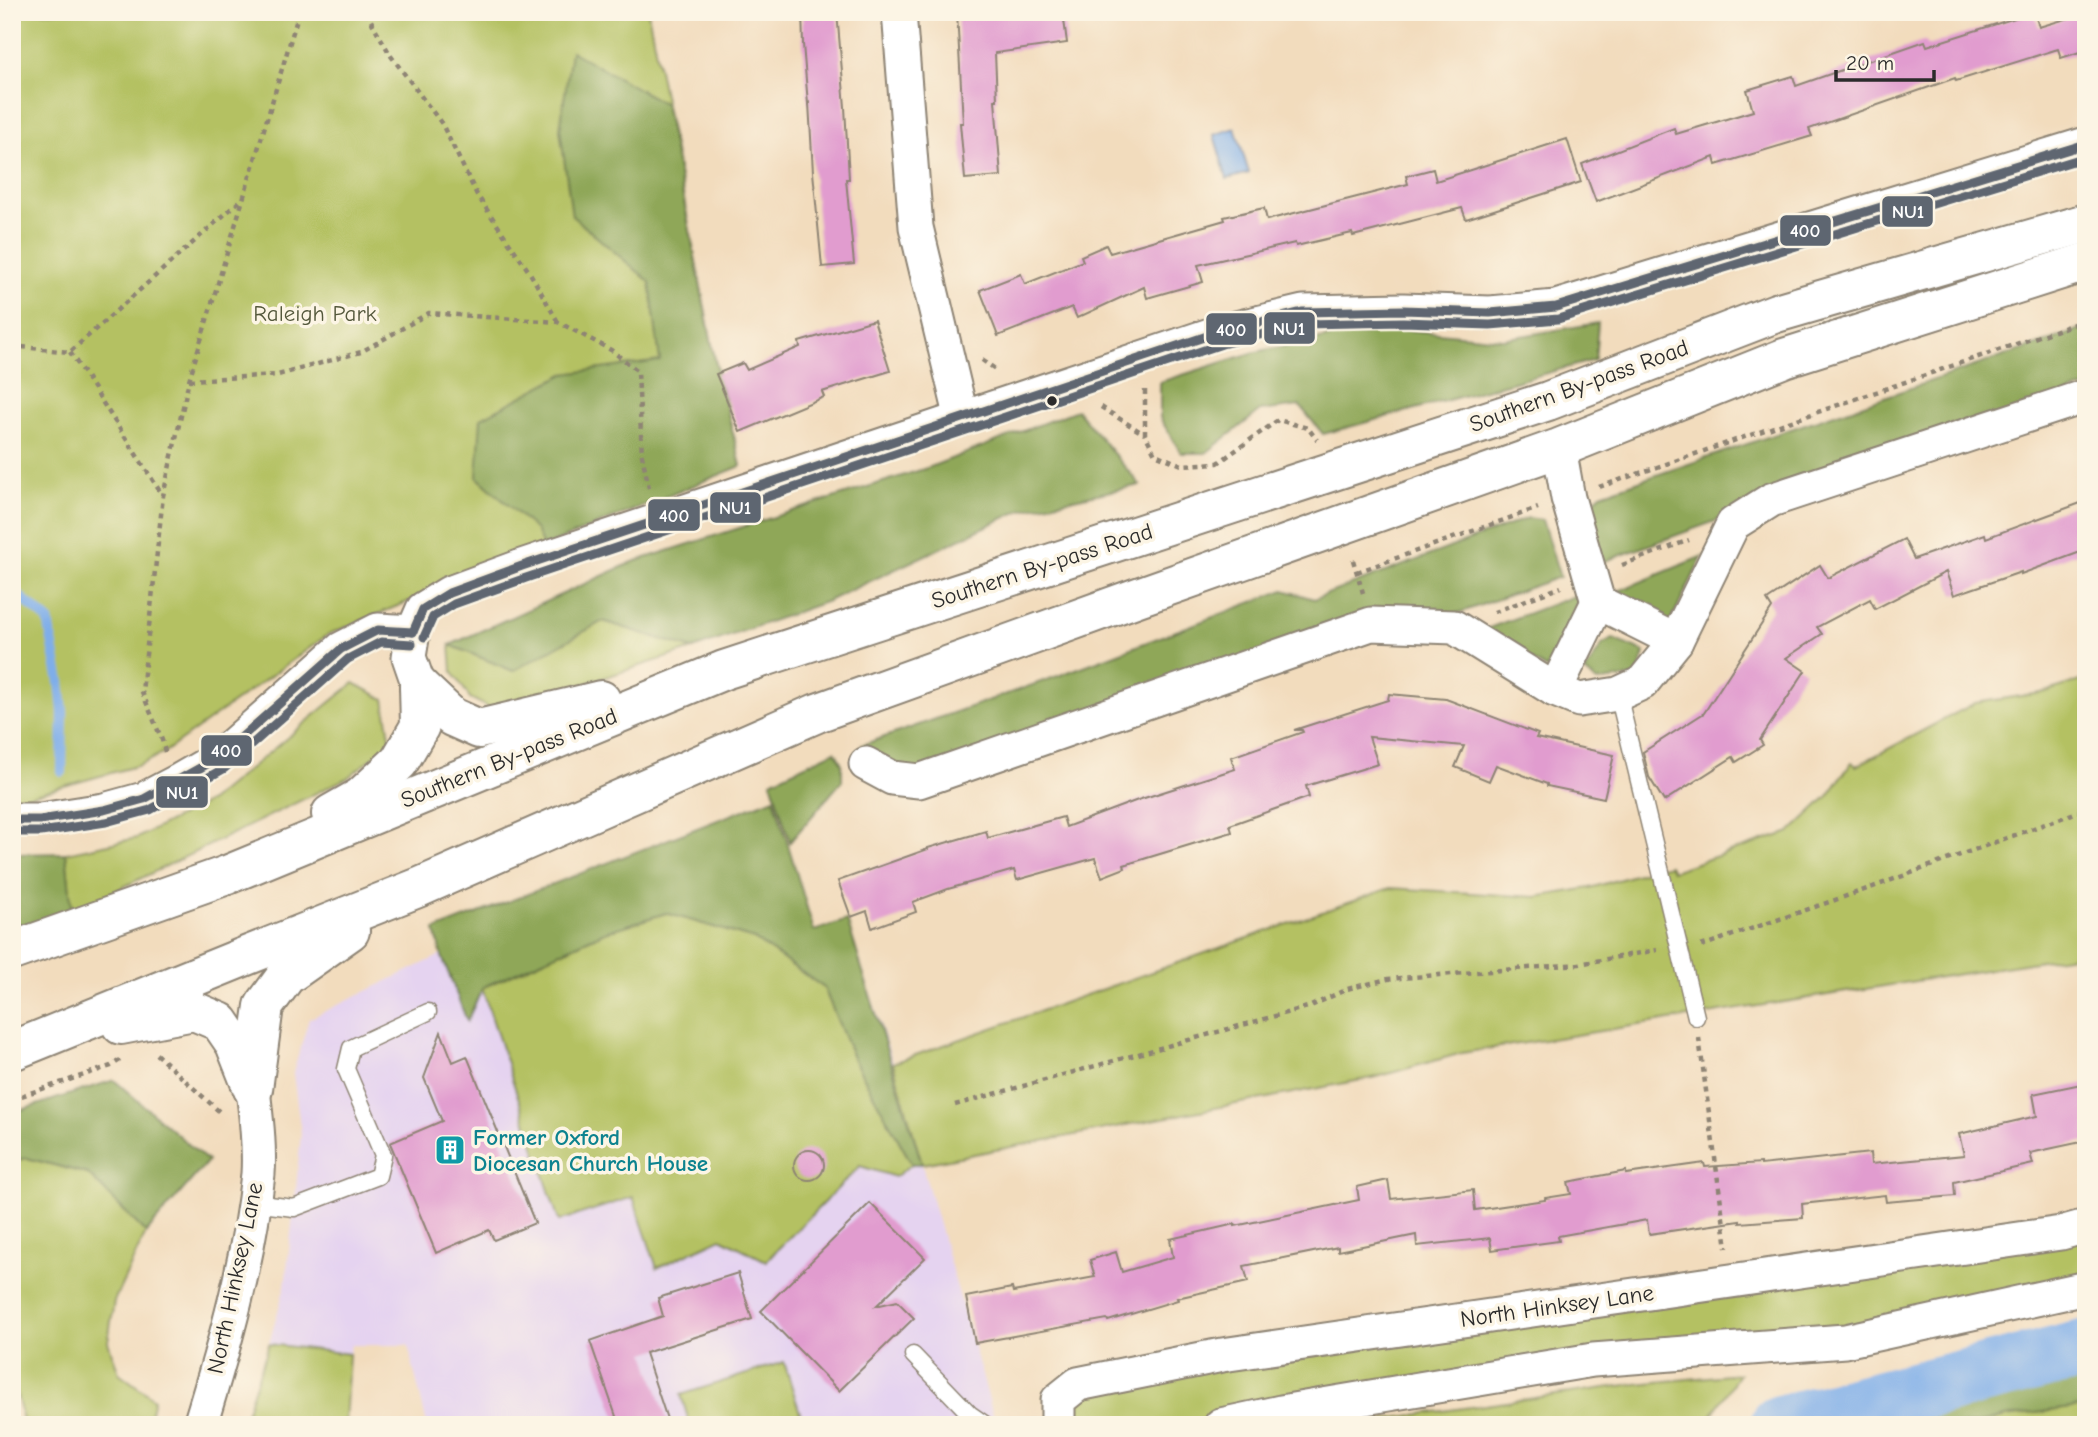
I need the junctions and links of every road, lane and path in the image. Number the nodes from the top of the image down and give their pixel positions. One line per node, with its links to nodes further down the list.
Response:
1 (299, 12): 5 (path)
2 (366, 12): 9 (path)
3 (899, 12): 10 (street)
4 (2086, 144): 13 (street)
5 (243, 198): 12 (path); 14 (path)
6 (2086, 223): 29 (highway, Southern By-pass Road)
7 (2086, 262): 21 (highway, Southern By-pass Road)
8 (2086, 320): 23 (path)
9 (558, 322): 14 (path); 24 (path)
10 (942, 332): 16 (path); 18 (street)
11 (12, 346): 12 (path)
12 (70, 352): 22 (path)
13 (1144, 357): 15 (street); 19 (path)
14 (189, 380): 22 (path)
15 (1065, 384): 16 (street); 19 (path)
16 (1032, 395): 18 (street)
17 (2086, 396): 28 (street)
18 (962, 419): 24 (street)
19 (1145, 434): 20 (path)
20 (1317, 440)
21 (1559, 448): 23 (street); 38 (highway, Southern By-pass Road)
22 (163, 496): 34 (path)
23 (1568, 498): 25 (path); 26 (street)
24 (645, 525): 27 (street)
25 (1353, 560)
26 (1598, 602): 28 (street); 31 (street)
27 (413, 632): 30 (street); 34 (street)
28 (1676, 641): 32 (street)
29 (724, 670): 30 (highway); 37 (highway, Southern By-pass Road)
30 (419, 686): 37 (highway)
31 (1555, 690): 32 (street); 33 (street)
32 (1618, 694): 39 (lane)
33 (866, 764)
34 (180, 780): 36 (street)
35 (2086, 809): 39 (path)
36 (12, 820)
37 (227, 875): 40 (highway, Southern By-pass Road)
38 (420, 887): 43 (highway, Southern By-pass Road); 46 (highway)
39 (1681, 949): 42 (lane); 48 (path)
40 (12, 951)
41 (428, 1012): 50 (lane)
42 (1696, 1017): 52 (path)
43 (29, 1045): 46 (highway)
44 (155, 1053): 49 (path)
45 (123, 1058): 47 (path)
46 (253, 1088): 50 (street, North Hinksey Lane)
47 (12, 1099)
48 (954, 1105)
49 (226, 1118)
50 (253, 1203): 55 (street, North Hinksey Lane)
51 (2086, 1226): 52 (street, North Hinksey Lane)
52 (1732, 1280): 57 (street, North Hinksey Lane)
53 (2086, 1288): 58 (street)
54 (913, 1355): 56 (lane)
55 (200, 1425)
56 (986, 1425)
57 (1058, 1425)
58 (1222, 1425)

